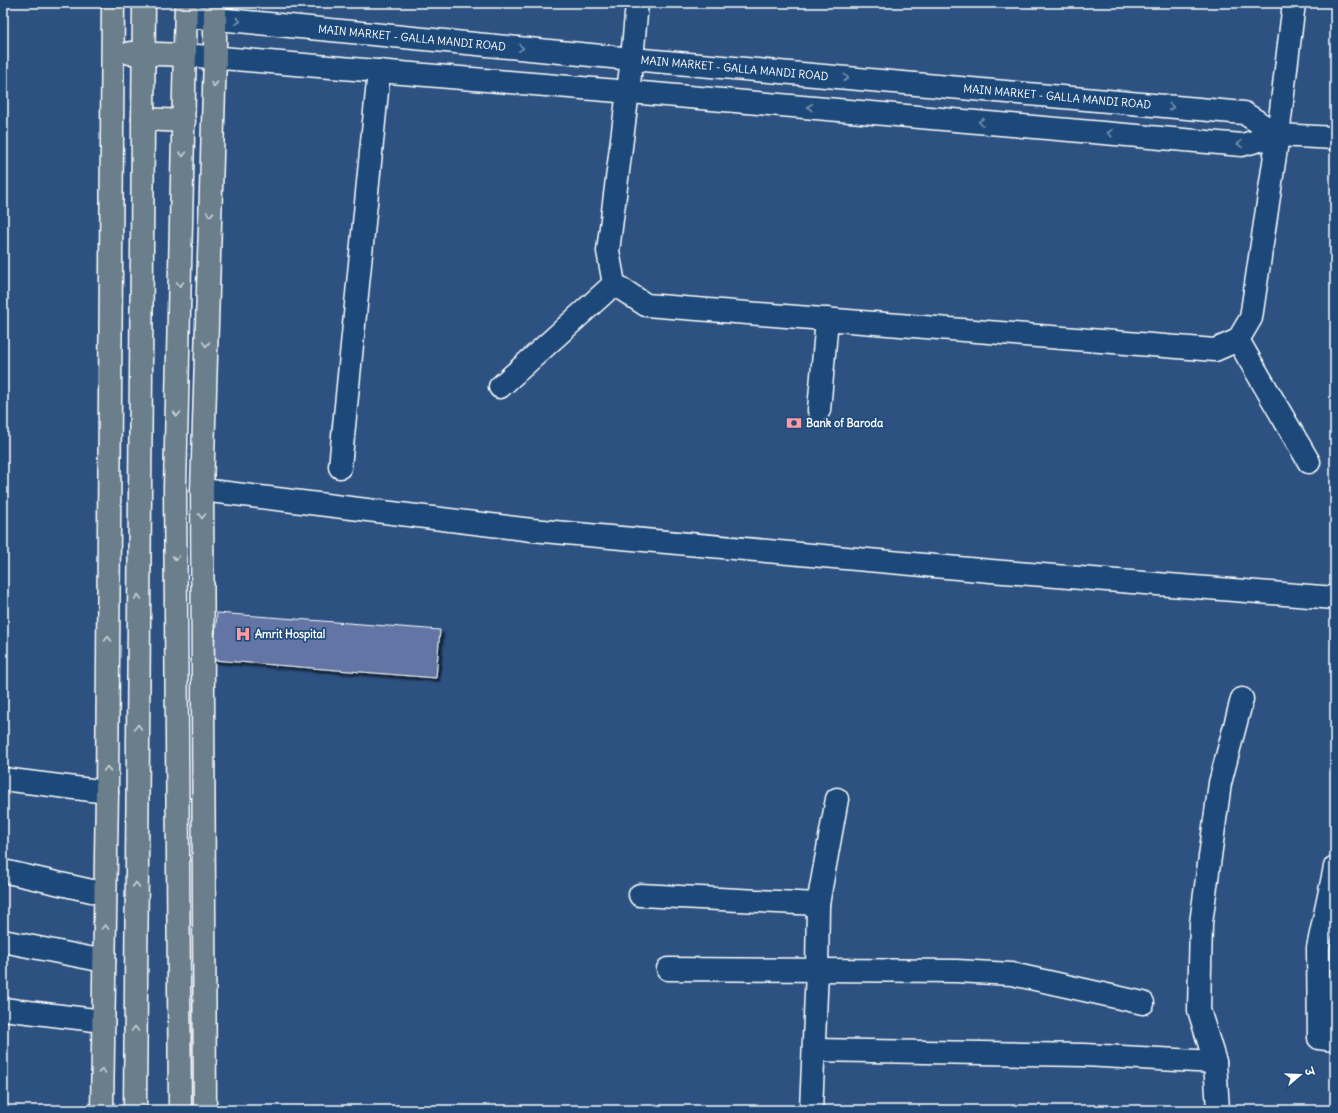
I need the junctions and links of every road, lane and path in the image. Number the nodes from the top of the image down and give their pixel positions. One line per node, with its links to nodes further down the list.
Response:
1 (113, 3): 7 (highway)
2 (144, 3): 8 (highway)
3 (637, 3): 11 (street)
4 (1294, 3): 16 (street)
5 (186, 10): 6 (street, MAIN MARKET - GALLA MANDI ROAD); 9 (highway)
6 (215, 11): 10 (highway); 11 (street, MAIN MARKET - GALLA MANDI ROAD, one-way to 11)
7 (112, 52): 8 (highway); 32 (highway, one-way to 7)
8 (144, 54): 9 (highway); 14 (highway)
9 (185, 55): 10 (street, MAIN MARKET - GALLA MANDI ROAD); 15 (highway)
10 (215, 57): 12 (street, MAIN MARKET - GALLA MANDI ROAD); 26 (highway, one-way to 26)
11 (632, 59): 13 (street); 16 (street, MAIN MARKET - GALLA MANDI ROAD, one-way to 16)
12 (379, 71): 13 (street, MAIN MARKET - GALLA MANDI ROAD); 24 (street)
13 (628, 92): 16 (street, MAIN MARKET - GALLA MANDI ROAD, one-way to 13); 18 (street)
14 (143, 119): 15 (highway); 33 (highway, one-way to 14)
15 (184, 121): 25 (highway, one-way to 25)
16 (1278, 135): 17 (street, MAIN MARKET - GALLA MANDI ROAD); 20 (street)
17 (1335, 138)
18 (614, 284): 19 (street); 21 (street)
19 (827, 319): 20 (street); 22 (street)
20 (1238, 340): 23 (street)
21 (500, 387)
22 (819, 410)
23 (1309, 462)
24 (340, 467)
25 (175, 488): 26 (highway); 29 (highway, one-way to 29)
26 (202, 490): 27 (street); 28 (highway, one-way to 28)
27 (1335, 598)
28 (202, 634): 29 (highway); 53 (highway)
29 (177, 636): 52 (highway)
30 (1242, 698): 49 (street)
31 (3, 779): 32 (street)
32 (107, 792): 33 (highway); 37 (highway)
33 (137, 793): 51 (highway, one-way to 33)
34 (837, 799): 39 (street)
35 (1335, 867): 47 (street)
36 (3, 871): 37 (street)
37 (105, 894): 41 (highway, one-way to 37)
38 (640, 895): 39 (street)
39 (818, 904): 43 (street)
40 (3, 941): 41 (street)
41 (104, 961): 46 (highway)
42 (668, 969): 43 (street)
43 (817, 970): 44 (street); 48 (street)
44 (1143, 1003)
45 (3, 1009): 46 (street)
46 (103, 1021): 50 (highway, one-way to 46)
47 (1335, 1040)
48 (814, 1050): 49 (street); 54 (street)
49 (1215, 1062): 55 (street)
50 (102, 1110)
51 (135, 1110)
52 (180, 1110)
53 (204, 1110)
54 (811, 1110)
55 (1218, 1110)

